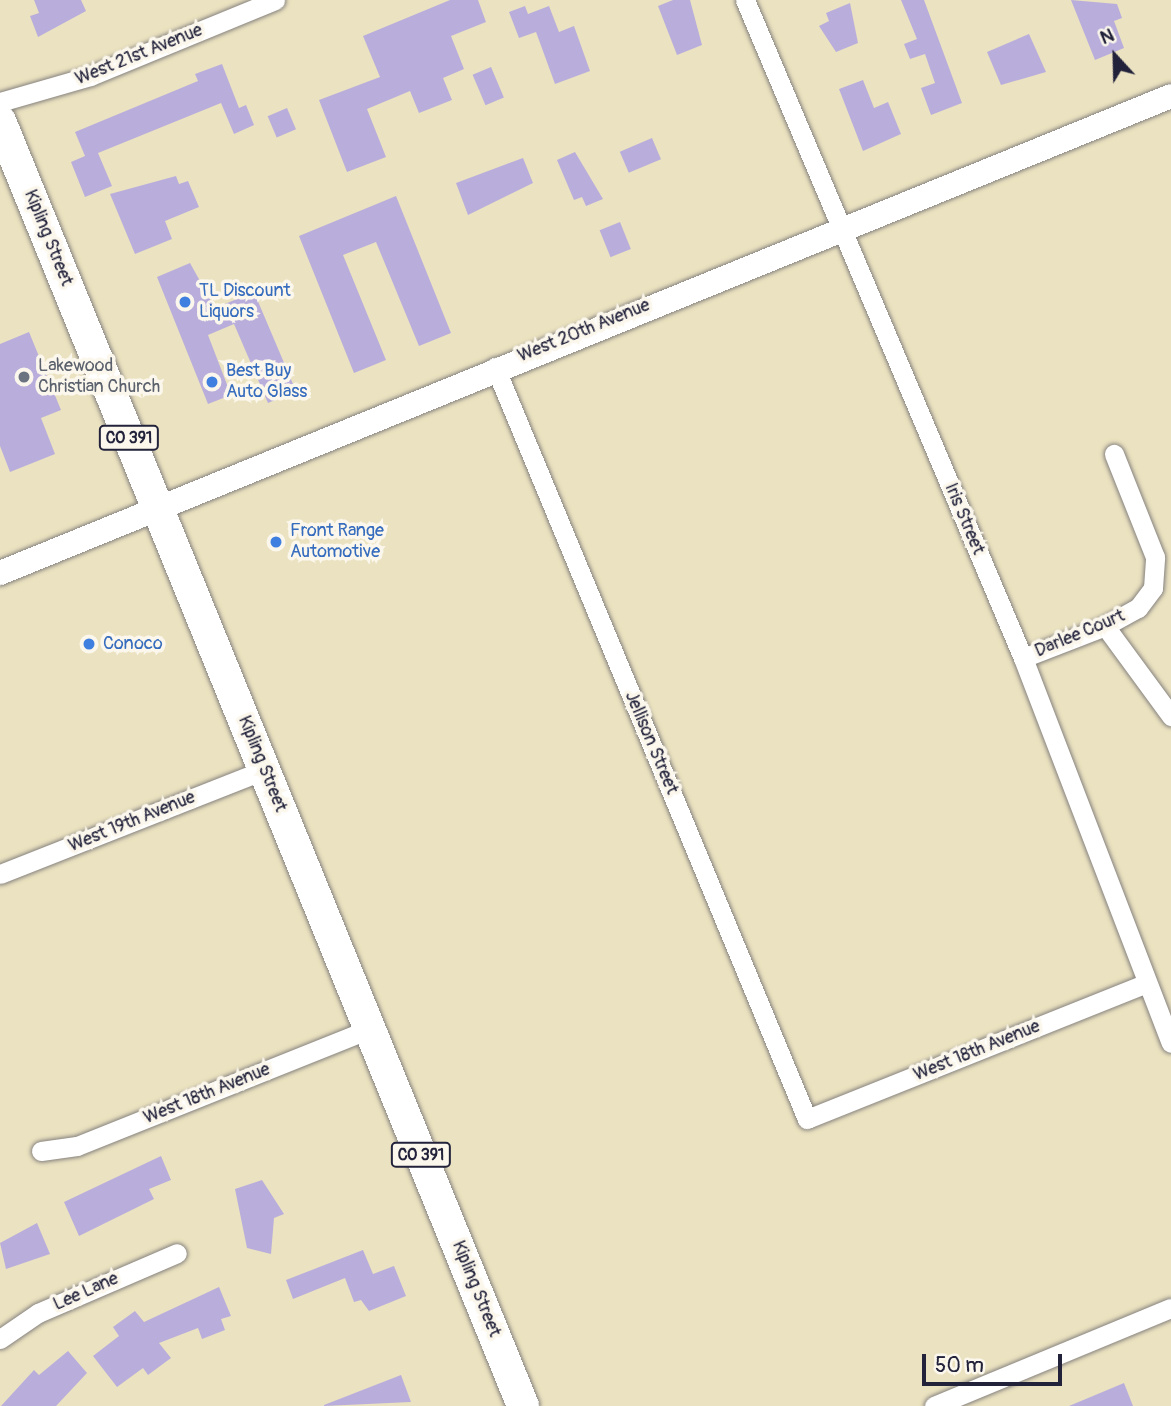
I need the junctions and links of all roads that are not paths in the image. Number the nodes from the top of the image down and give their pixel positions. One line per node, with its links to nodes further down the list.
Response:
1 (275, 0): 4 (street, West 21st Avenue)
2 (745, 0): 6 (street, Iris Street)
3 (1171, 96): 6 (street, West 20th Avenue)
4 (0, 102)
5 (0, 121): 9 (main road, Kipling Street / CO 391)
6 (841, 229): 7 (street, West 20th Avenue); 12 (street, Iris Street)
7 (495, 367): 9 (street, West 20th Avenue); 19 (street, Jellison Street)
8 (1114, 454): 11 (street, Darlee Court)
9 (158, 509): 10 (street, West 20th Avenue); 14 (main road, Kipling Street / CO 391)
10 (0, 573)
11 (1105, 626): 12 (street, Darlee Court); 13 (street)
12 (1023, 658): 16 (street, Iris Street)
13 (1171, 716)
14 (264, 770): 15 (street, West 19th Avenue); 17 (main road, Kipling Street / CO 391)
15 (0, 874)
16 (1147, 983): 18 (street, Iris Street); 19 (street, West 18th Avenue)
17 (370, 1028): 20 (street, West 18th Avenue); 24 (main road, Kipling Street / CO 391)
18 (1171, 1043)
19 (807, 1119)
20 (41, 1151)
21 (177, 1253): 23 (street, Lee Lane)
22 (1171, 1308): 25 (street)
23 (0, 1339)
24 (523, 1406)
25 (934, 1406)

